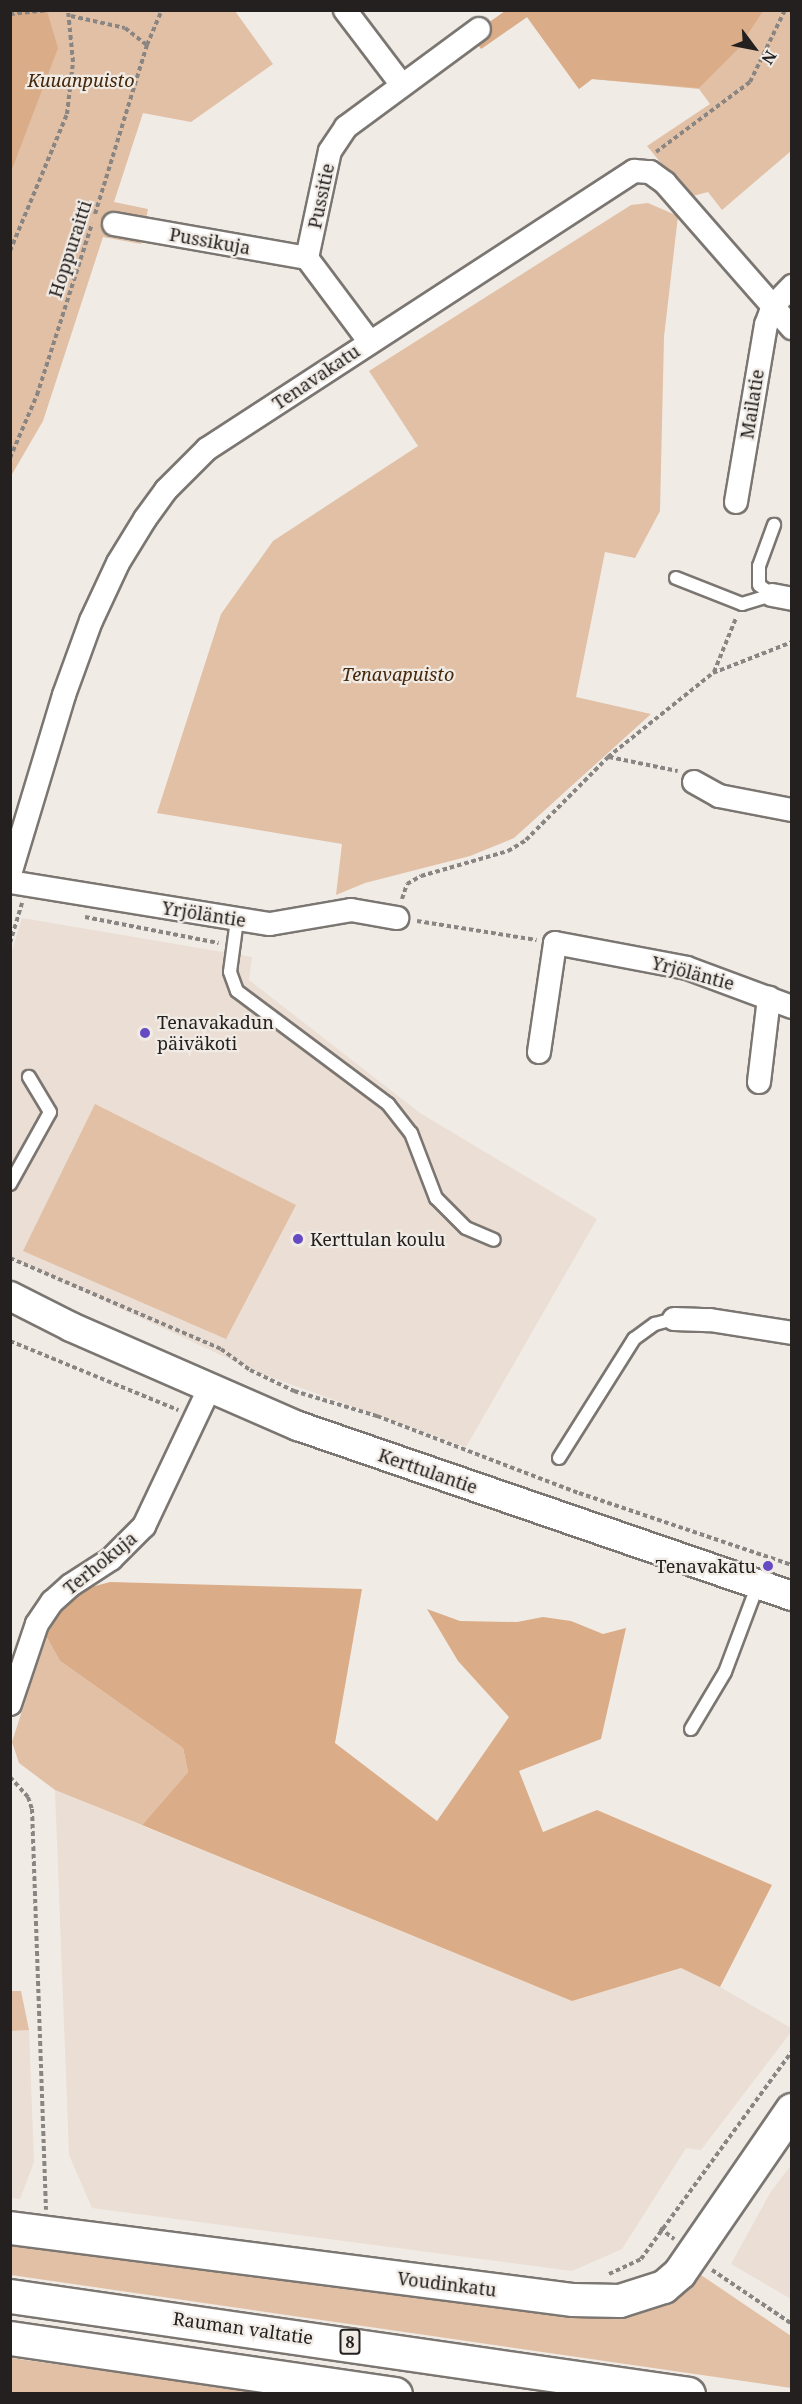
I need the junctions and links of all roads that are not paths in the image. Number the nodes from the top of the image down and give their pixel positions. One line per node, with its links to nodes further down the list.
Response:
1 (345, 10): 3 (street)
2 (478, 29): 3 (street, Pussitie)
3 (402, 85): 5 (street, Pussitie)
4 (114, 224): 5 (street, Pussikuja)
5 (307, 258): 9 (street)
6 (792, 285): 7 (street)
7 (773, 306): 8 (street); 9 (street, Tenavakatu); 10 (street, Mailatie)
8 (792, 328)
9 (369, 341): 16 (street, Tenavakatu)
10 (736, 502)
11 (774, 525): 13 (lane)
12 (676, 578): 13 (lane)
13 (782, 597)
14 (694, 782): 15 (street)
15 (792, 810)
16 (16, 881): 18 (street, Yrjöläntie)
17 (397, 918): 18 (street, Yrjöläntie)
18 (237, 920): 25 (lane)
19 (769, 998): 20 (street, Yrjöläntie); 21 (street, Yrjöläntie); 23 (street)
20 (792, 1006)
21 (539, 1052)
22 (29, 1077): 24 (lane)
23 (759, 1082)
24 (10, 1184)
25 (494, 1240)
26 (10, 1296): 29 (street, Kerttulantie)
27 (10, 1312): 29 (street, Kerttulantie)
28 (674, 1319): 30 (street); 32 (lane)
29 (71, 1328): 31 (street, Kerttulantie)
30 (792, 1334)
31 (209, 1389): 33 (street, Kerttulantie); 35 (street, Terhokuja)
32 (559, 1458)
33 (758, 1584): 34 (street, Kerttulantie); 36 (lane)
34 (792, 1596)
35 (10, 1704)
36 (691, 1730)
37 (792, 2110): 38 (main road, Voudinkatu)
38 (10, 2228)
39 (10, 2296): 42 (highway, Rauman valtatie / 8)
40 (10, 2338): 41 (highway)
41 (395, 2394)
42 (688, 2394)

